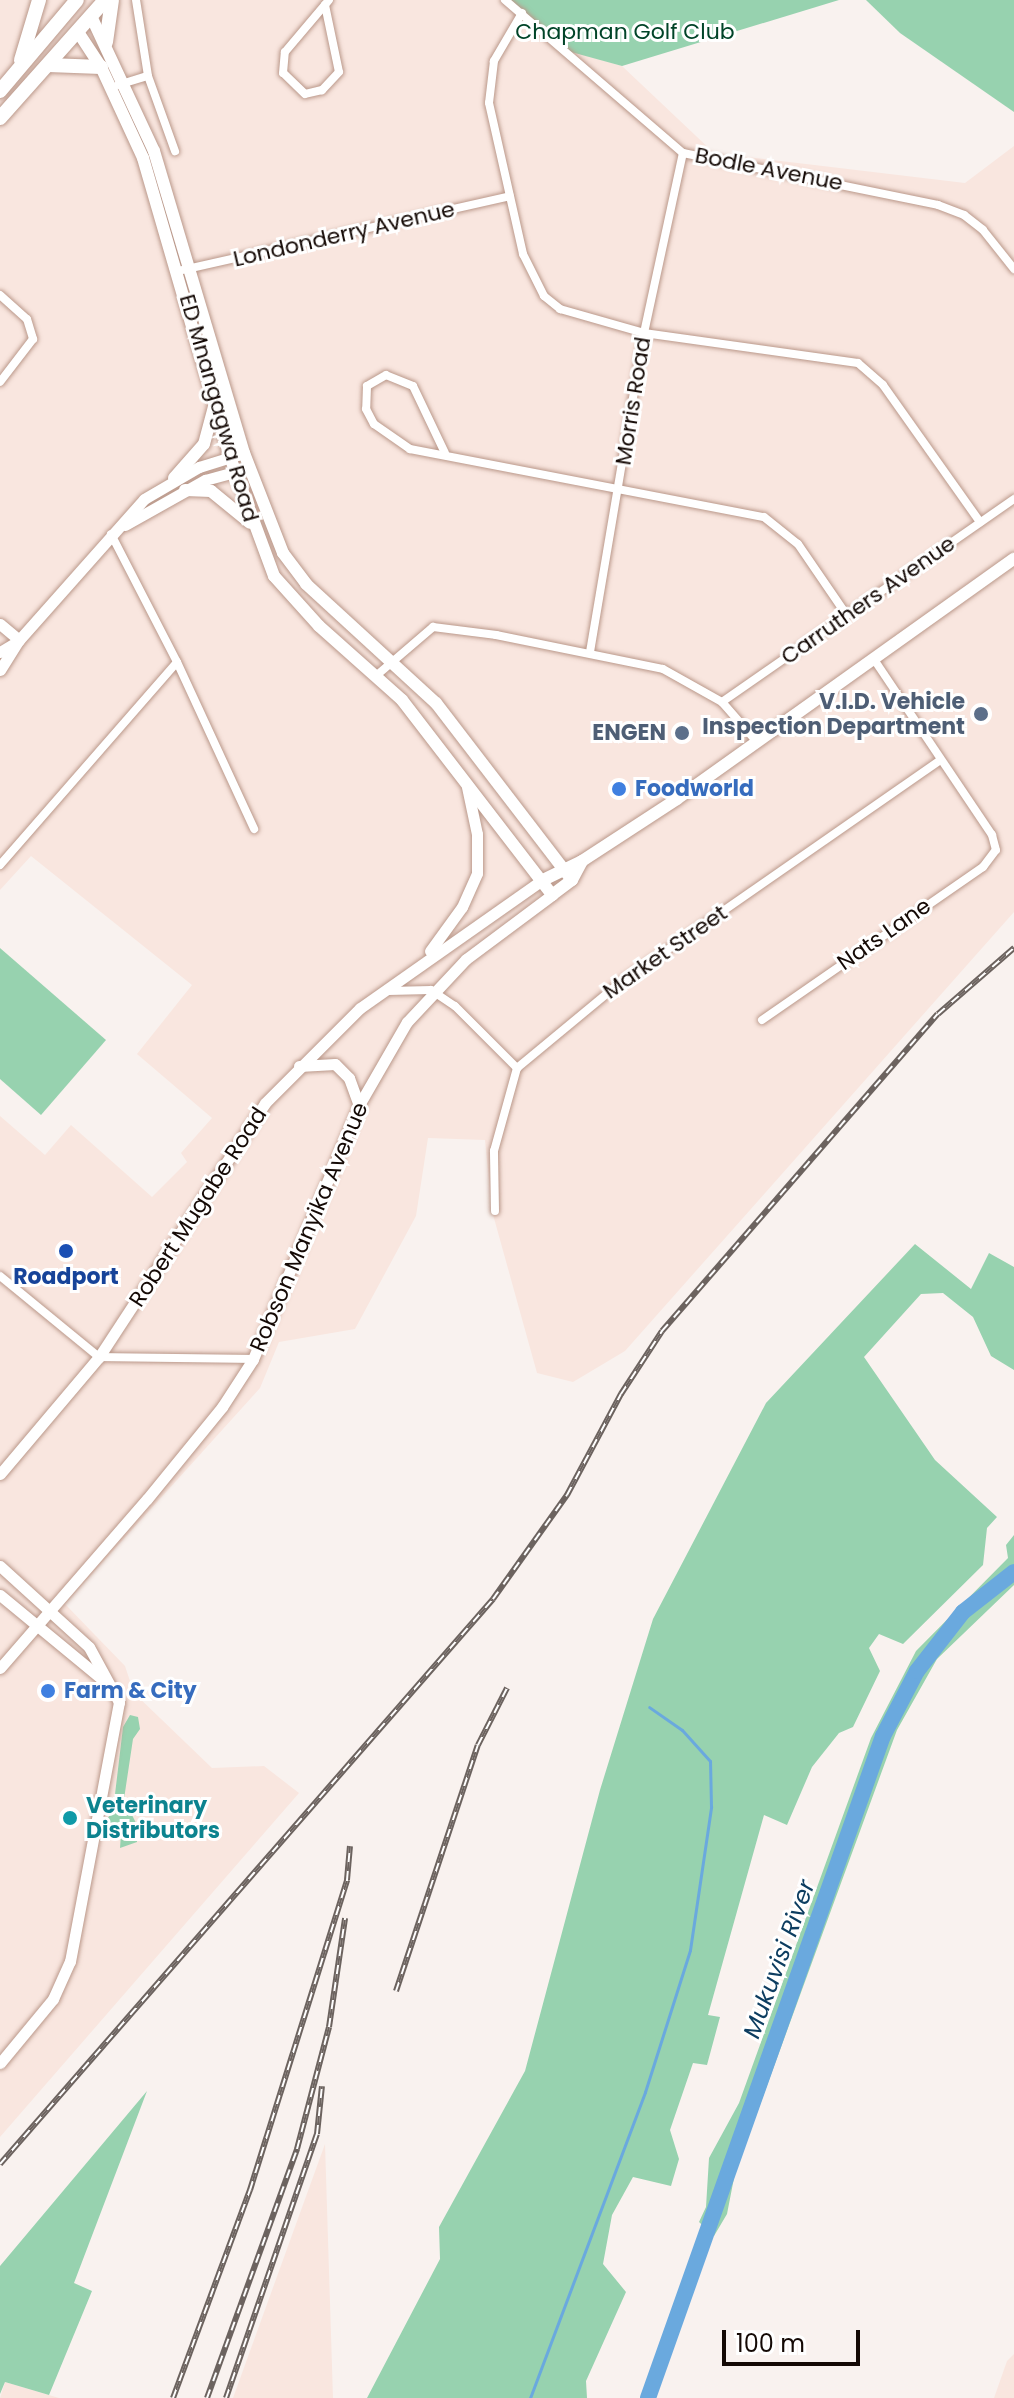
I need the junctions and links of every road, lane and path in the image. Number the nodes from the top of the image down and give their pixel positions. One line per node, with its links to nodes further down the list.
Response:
1 (39, 0): 15 (highway)
2 (79, 0): 8 (highway); 10 (highway, ED Mnangagwa Road)
3 (105, 0): 10 (highway)
4 (112, 0): 12 (highway)
5 (136, 0): 16 (street)
6 (505, 0): 9 (street, Bodle Avenue)
7 (327, 2): 7 (street)
8 (64, 6): 11 (highway, ED Mnangagwa Road); 15 (highway)
9 (522, 13): 22 (street, Bodle Avenue); 23 (street)
10 (91, 16): 11 (highway); 12 (main road, ED Mnangagwa Road)
11 (78, 32): 13 (highway); 14 (main road, ED Mnangagwa Road)
12 (106, 42): 17 (main road, ED Mnangagwa Road)
13 (48, 65): 14 (highway); 20 (highway)
14 (101, 67): 18 (main road, ED Mnangagwa Road)
15 (17, 72): 19 (highway)
16 (148, 76): 17 (street); 21 (street)
17 (126, 82): 18 (street); 25 (main road, ED Mnangagwa Road)
18 (111, 88): 25 (main road, ED Mnangagwa Road)
19 (0, 91)
20 (0, 118)
21 (175, 151)
22 (683, 153): 24 (street, Bodle Avenue); 27 (street, Morris Road)
23 (510, 196): 25 (street, Londonderry Avenue); 27 (street)
24 (1014, 269)
25 (184, 270): 29 (main road, ED Mnangagwa Road); 30 (main road, ED Mnangagwa Road)
26 (0, 295): 28 (street)
27 (644, 333): 36 (street, Morris Road); 39 (street)
28 (0, 382)
29 (215, 404): 32 (main road, ED Mnangagwa Road); 35 (main road)
30 (244, 453): 32 (main road); 33 (main road, ED Mnangagwa Road)
31 (445, 453): 31 (street); 36 (street)
32 (230, 457): 34 (main road, ED Mnangagwa Road); 35 (main road)
33 (249, 468): 34 (main road); 48 (main road, ED Mnangagwa Road)
34 (235, 472): 37 (main road); 40 (main road, ED Mnangagwa Road)
35 (174, 478): 41 (main road)
36 (619, 486): 43 (street); 47 (street, Morris Road)
37 (185, 490): 40 (main road); 41 (main road)
38 (1014, 499): 39 (street, Carruthers Avenue)
39 (980, 522): 43 (street, Carruthers Avenue)
40 (252, 525): 52 (main road, ED Mnangagwa Road)
41 (111, 534): 45 (main road); 50 (street)
42 (1014, 559): 49 (main road, Robert Mugabe Road)
43 (846, 614): 53 (street, Carruthers Avenue)
44 (0, 624): 45 (main road)
45 (19, 640): 46 (main road); 51 (main road)
46 (0, 652)
47 (590, 652): 48 (street); 53 (street)
48 (391, 658): 52 (street); 60 (main road, ED Mnangagwa Road)
49 (873, 658): 54 (main road, Robert Mugabe Road); 55 (street)
50 (177, 662): 57 (street); 59 (street)
51 (0, 670)
52 (377, 675): 56 (main road, ED Mnangagwa Road)
53 (722, 702): 54 (street)
54 (757, 742): 58 (main road, Robert Mugabe Road)
55 (940, 760): 67 (street, Nats Lane); 69 (street, Market Street)
56 (466, 783): 62 (main road, ED Mnangagwa Road); 64 (main road)
57 (254, 829)
58 (582, 861): 60 (main road, Robert Mugabe Road); 61 (main road, Robert Mugabe Road)
59 (0, 865)
60 (561, 866): 61 (main road, ED Mnangagwa Road); 62 (main road, Robert Mugabe Road)
61 (572, 880): 63 (main road, Robson Manyika Avenue)
62 (541, 881): 63 (main road, ED Mnangagwa Road); 64 (main road, Robert Mugabe Road)
63 (552, 895): 65 (main road, Robson Manyika Avenue)
64 (425, 958): 66 (main road, Robert Mugabe Road)
65 (431, 990): 66 (street); 69 (street); 70 (main road, Robson Manyika Avenue)
66 (384, 991): 68 (main road, Robert Mugabe Road)
67 (762, 1020)
68 (299, 1066): 70 (main road); 73 (main road, Robert Mugabe Road)
69 (517, 1068): 71 (street)
70 (359, 1105): 74 (main road, Robson Manyika Avenue)
71 (495, 1211)
72 (0, 1276): 73 (street)
73 (99, 1357): 74 (street); 75 (main road, Robert Mugabe Road)
74 (253, 1359): 78 (main road, Robson Manyika Avenue)
75 (0, 1474)
76 (0, 1566): 78 (main road)
77 (0, 1595): 79 (main road)
78 (49, 1612): 79 (main road, Robson Manyika Avenue); 81 (main road)
79 (36, 1626): 80 (main road, Robson Manyika Avenue); 81 (main road)
80 (0, 1668)
81 (109, 1685): 82 (main road)
82 (0, 2063)

